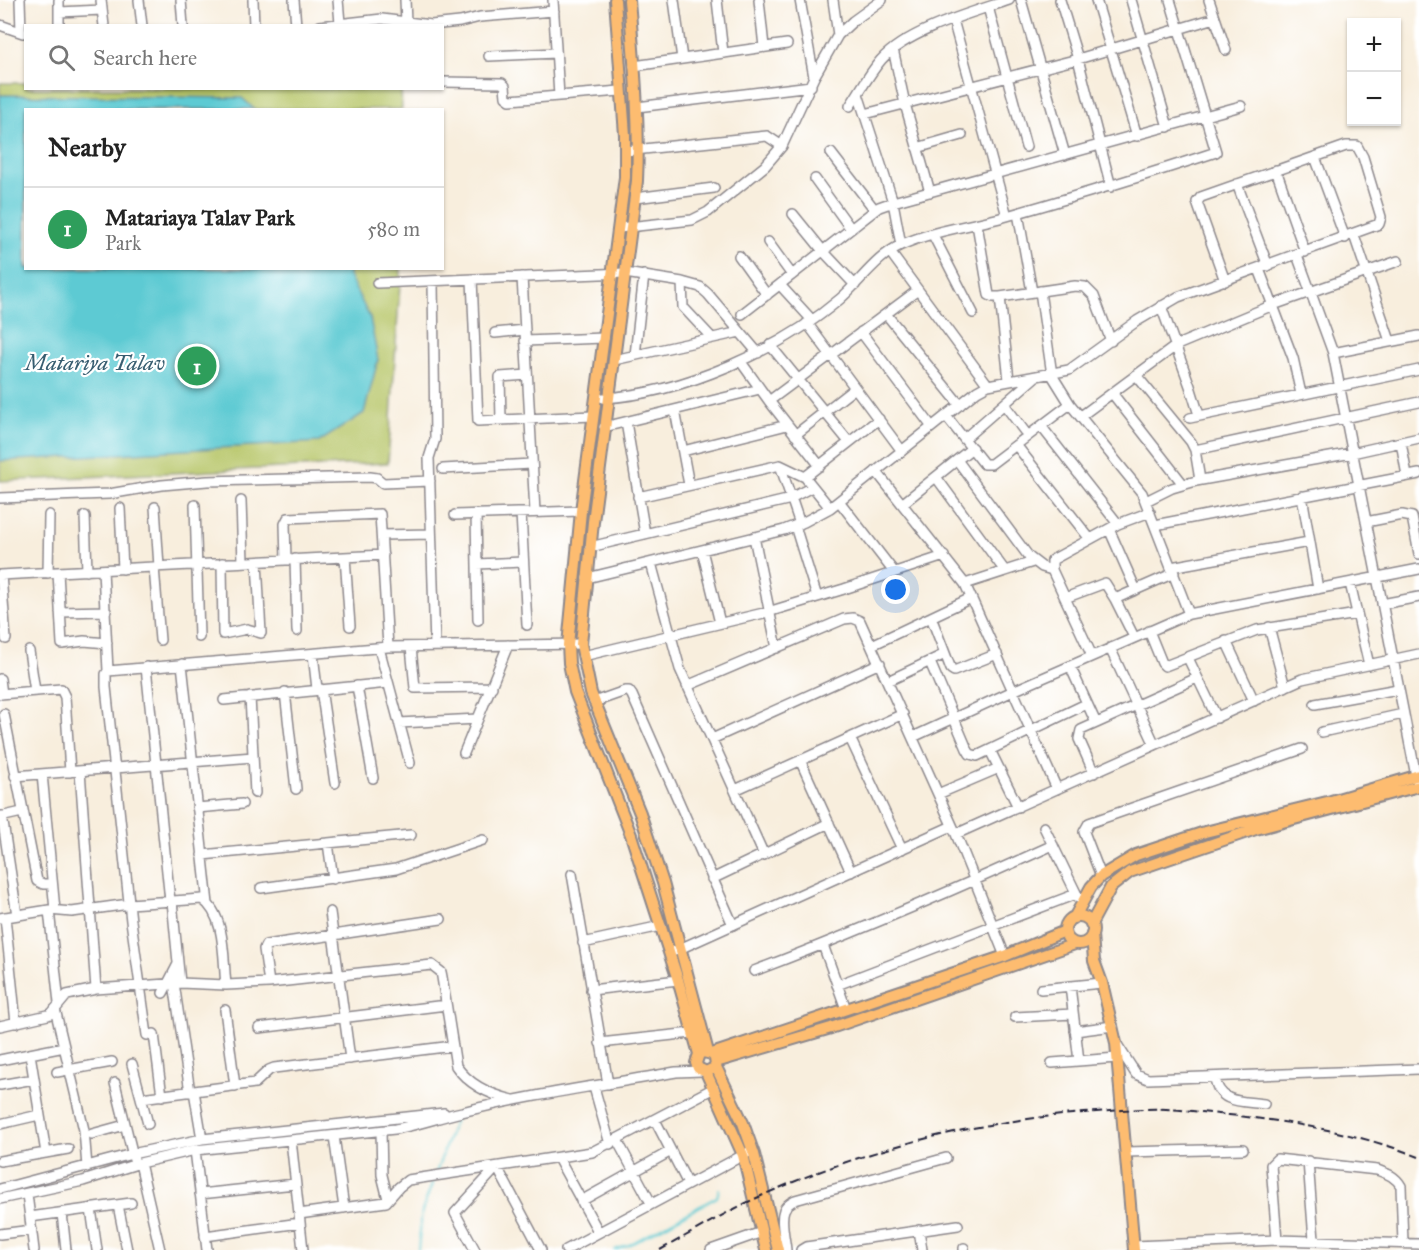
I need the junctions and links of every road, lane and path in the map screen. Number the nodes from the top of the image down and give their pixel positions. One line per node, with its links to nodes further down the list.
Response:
1 (20, 0): 43 (street)
2 (59, 0): 28 (street)
3 (140, 0): 34 (street)
4 (181, 0): 35 (street)
5 (253, 0): 36 (street)
6 (294, 0): 37 (street)
7 (338, 0): 38 (street)
8 (405, 0): 31 (street)
9 (553, 0): 27 (street)
10 (615, 0): 62 (main road)
11 (629, 0): 56 (main road)
12 (674, 0): 54 (street)
13 (717, 0): 52 (street)
14 (759, 0): 47 (street)
15 (800, 0): 60 (street)
16 (833, 0): 44 (street)
17 (882, 0): 44 (street)
18 (1010, 0): 26 (street)
19 (1021, 0): 57 (street)
20 (1060, 0): 55 (street)
21 (1096, 0): 48 (street)
22 (1131, 0): 45 (street)
23 (1170, 0): 42 (street)
24 (1209, 0): 29 (street)
25 (101, 5): 28 (street); 33 (street)
26 (988, 7): 30 (street); 58 (street)
27 (554, 11): 40 (street); 51 (street)
28 (59, 12): 32 (street)
29 (1215, 18): 42 (street); 50 (street)
30 (953, 20): 49 (street); 61 (street)
31 (406, 22): 38 (street); 39 (street)
32 (59, 24)
33 (104, 24)
34 (142, 24)
35 (183, 24)
36 (254, 24)
37 (296, 24)
38 (340, 24)
39 (419, 24)
40 (444, 24)
41 (0, 25): 43 (street)
42 (1179, 28): 45 (street); 70 (street)
43 (23, 33)
44 (838, 34): 60 (street)
45 (1143, 39): 48 (street); 71 (street)
46 (787, 44): 47 (street)
47 (764, 47): 52 (street)
48 (1112, 48): 55 (street); 73 (street)
49 (892, 49): 63 (street); 65 (street)
50 (1226, 50)
51 (556, 53): 53 (street); 64 (street)
52 (723, 53): 54 (street)
53 (489, 56)
54 (682, 59): 56 (street)
55 (1078, 59): 57 (street); 74 (street)
56 (634, 66): 68 (main road)
57 (1040, 69): 58 (street); 81 (street)
58 (1007, 77): 61 (street); 76 (street)
59 (444, 82): 64 (street)
60 (812, 82): 68 (street); 75 (street)
61 (972, 86): 65 (street); 84 (street)
62 (620, 91): 64 (street); 79 (main road)
63 (858, 94): 66 (street); 69 (street)
64 (559, 96)
65 (905, 104): 69 (street); 77 (street)
66 (850, 106)
67 (1241, 106): 70 (street)
68 (636, 108): 78 (main road)
69 (865, 114): 91 (street)
70 (1205, 117): 71 (street); 87 (street)
71 (1168, 127): 73 (street)
72 (962, 135): 77 (street)
73 (1137, 136): 74 (street)
74 (1100, 145): 81 (street); 87 (street)
75 (782, 146): 78 (street); 97 (street)
76 (1026, 147)
77 (917, 148): 89 (street)
78 (638, 149): 79 (street); 90 (main road)
79 (625, 151): 98 (main road)
80 (831, 153): 92 (street)
81 (1065, 155): 84 (street)
82 (1315, 157): 83 (street); 101 (street); 101 (street)
83 (1276, 170): 86 (street); 106 (street)
84 (995, 174): 89 (street); 95 (street)
85 (814, 179): 99 (street)
86 (1237, 184): 109 (street); 118 (street)
87 (1111, 187): 93 (street)
88 (714, 188): 90 (street)
89 (930, 192): 91 (street)
90 (635, 198): 97 (main road)
91 (893, 202): 92 (street); 103 (street)
92 (875, 210): 99 (street)
93 (1018, 213): 95 (street); 124 (street)
94 (793, 214): 104 (street)
95 (1007, 216): 96 (street)
96 (977, 224): 100 (street); 127 (street)
97 (632, 227): 98 (street); 112 (main road)
98 (619, 228): 111 (main road)
99 (851, 229): 104 (street)
100 (933, 235): 103 (street); 130 (street)
101 (1349, 236): 106 (street); 110 (street)
102 (768, 242): 114 (street)
103 (901, 245): 105 (street)
104 (823, 251): 114 (street); 122 (street)
105 (890, 252): 122 (street); 123 (street)
106 (1301, 254): 109 (street); 125 (street)
107 (739, 256): 126 (street)
108 (1398, 261): 110 (street)
109 (1263, 267): 118 (street); 128 (street)
110 (1367, 271): 125 (street); 143 (street)
111 (613, 273): 112 (street); 115 (street); 139 (main road)
112 (625, 273): 113 (street); 150 (main road)
113 (644, 275): 119 (street); 148 (street)
114 (792, 275): 121 (street)
115 (522, 277): 116 (street); 134 (street)
116 (472, 279): 117 (street); 180 (street)
117 (433, 281): 120 (street); 209 (street)
118 (1225, 281): 129 (street)
119 (682, 282): 135 (street); 140 (street)
120 (377, 283)
121 (780, 285): 126 (street); 133 (street)
122 (855, 285): 133 (street)
123 (918, 290): 132 (street); 159 (street)
124 (1036, 291): 127 (street); 142 (street); 154 (street)
125 (1310, 291): 128 (street); 147 (street)
126 (767, 295): 131 (street)
127 (999, 297): 158 (street)
128 (1273, 305): 145 (street); 164 (street)
129 (1161, 306): 142 (street); 145 (street)
130 (973, 313)
131 (742, 314)
132 (886, 314): 136 (street); 171 (street)
133 (809, 322): 144 (street); 149 (street)
134 (525, 330): 137 (street); 141 (street)
135 (740, 332): 140 (street); 146 (street)
136 (861, 332): 149 (street); 184 (street)
137 (495, 333)
138 (1419, 336): 143 (street)
139 (604, 338): 141 (street); 166 (main road)
140 (712, 338): 148 (street)
141 (525, 341): 153 (street)
142 (1111, 341): 154 (street)
143 (1390, 341): 147 (street)
144 (770, 345): 146 (street); 157 (street)
145 (1174, 347): 155 (street); 164 (street)
146 (758, 353): 151 (street)
147 (1333, 353): 160 (street)
148 (635, 355): 150 (street)
149 (831, 355): 157 (street); 161 (street)
150 (614, 360): 165 (main road)
151 (741, 362): 162 (street); 165 (street)
152 (1419, 370): 160 (street)
153 (527, 375): 178 (street); 180 (street)
154 (1052, 375): 156 (street); 170 (street)
155 (1136, 375): 163 (street); 194 (street)
156 (1036, 376): 158 (street); 169 (street)
157 (798, 379): 167 (street); 173 (street)
158 (1009, 380): 159 (street)
159 (988, 385): 171 (street)
160 (1339, 387): 164 (street); 177 (street)
161 (855, 388): 173 (street); 179 (street)
162 (760, 389): 167 (street); 172 (street)
163 (1112, 393): 176 (street); 210 (street)
164 (1301, 394)
165 (608, 398): 166 (street); 185 (main road)
166 (595, 399): 174 (main road)
167 (769, 401): 182 (street)
168 (1419, 402): 177 (street)
169 (1004, 404): 187 (street); 189 (street)
170 (1070, 404): 176 (street); 183 (street)
171 (960, 405): 175 (street)
172 (675, 410): 181 (street); 195 (street)
173 (824, 412): 186 (street); 190 (street)
174 (592, 416): 178 (street); 226 (main road)
175 (946, 416): 184 (street); 189 (street)
176 (1081, 416): 220 (street)
177 (1345, 416): 194 (street); 197 (street)
178 (531, 419): 180 (street); 199 (street)
179 (879, 419): 190 (street); 196 (street)
180 (501, 420)
181 (626, 422): 185 (street); 215 (street)
182 (787, 425): 186 (street); 195 (street)
183 (1041, 426): 187 (street); 235 (street)
184 (932, 427): 196 (street)
185 (604, 428): 246 (main road)
186 (795, 435): 201 (street)
187 (1028, 436): 192 (street)
188 (1419, 438): 191 (street)
189 (964, 439): 193 (street)
190 (849, 442): 201 (street)
191 (1401, 442): 197 (street); 205 (street)
192 (1016, 445): 193 (street); 244 (street)
193 (972, 448): 198 (street)
194 (1195, 450): 208 (street)
195 (683, 451): 211 (street)
196 (902, 451): 203 (street)
197 (1352, 453): 208 (street); 212 (street)
198 (957, 460): 207 (street); 257 (street)
199 (531, 464): 202 (street); 227 (street)
200 (780, 465): 206 (street); 211 (street); 217 (street)
201 (820, 466): 206 (street)
202 (443, 469)
203 (876, 471): 219 (street); 221 (street)
204 (1419, 474): 205 (street)
205 (1407, 476): 212 (street)
206 (805, 477): 213 (street)
207 (936, 477): 221 (street); 268 (street)
208 (1200, 480): 210 (street)
209 (430, 481): 216 (street); 240 (street)
210 (1183, 484): 220 (street)
211 (689, 485): 215 (street)
212 (1359, 486): 214 (street); 234 (street)
213 (812, 487): 217 (street); 225 (street)
214 (1302, 496): 237 (street); 245 (street)
215 (638, 497): 241 (street)
216 (0, 498)
217 (791, 498): 236 (street); 241 (street)
218 (241, 501): 253 (street)
219 (839, 501): 225 (street); 270 (street)
220 (1146, 501): 228 (street)
221 (902, 504): 250 (street)
222 (195, 505): 260 (street)
223 (155, 507): 261 (street)
224 (120, 508): 262 (street)
225 (830, 508): 236 (street)
226 (580, 511): 227 (street); 306 (main road)
227 (535, 512): 229 (street)
228 (1150, 512): 235 (street); 237 (street)
229 (520, 513): 230 (street); 255 (street)
230 (476, 514): 232 (street); 259 (street)
231 (49, 515): 269 (street)
232 (455, 515)
233 (85, 516): 267 (street)
234 (1365, 522): 238 (street); 273 (street)
235 (1118, 524): 239 (street)
236 (797, 525): 243 (street); 278 (street)
237 (1155, 525): 266 (street)
238 (1417, 527): 248 (street)
239 (1109, 529): 244 (street); 277 (street)
240 (431, 534): 242 (street); 308 (street)
241 (645, 534): 246 (street)
242 (382, 535): 249 (street); 252 (street)
243 (754, 537): 247 (street); 286 (street)
244 (1090, 539): 265 (street)
245 (1309, 542): 266 (street); 276 (street)
246 (590, 548): 272 (main road)
247 (702, 550): 256 (street); 291 (street)
248 (1419, 554)
249 (383, 555): 251 (street); 310 (street)
250 (944, 556): 270 (street); 274 (street)
251 (345, 557): 252 (street); 293 (street)
252 (291, 560): 254 (street); 295 (street)
253 (243, 562): 254 (street); 258 (street)
254 (257, 562): 258 (street)
255 (523, 562): 259 (street); 292 (street)
256 (651, 562): 272 (street); 297 (street)
257 (1033, 562): 265 (street); 268 (street)
258 (222, 563): 260 (street)
259 (477, 564): 290 (street)
260 (197, 565): 261 (street); 298 (street)
261 (156, 567): 262 (street); 301 (street)
262 (123, 569): 264 (street)
263 (1419, 569): 273 (street)
264 (103, 570): 267 (street); 284 (street)
265 (1052, 570): 281 (street)
266 (1173, 570): 277 (street); 287 (street)
267 (87, 571): 269 (street)
268 (1005, 571): 274 (street)
269 (53, 572): 271 (street); 285 (street)
270 (894, 572): 278 (street)
271 (0, 575): 300 (street)
272 (587, 578): 304 (main road)
273 (1376, 578): 275 (street); 283 (street)
274 (965, 584): 280 (street)
275 (1350, 584): 276 (street); 288 (street)
276 (1318, 589): 287 (street)
277 (1136, 590): 282 (street)
278 (817, 597): 286 (street)
279 (1419, 597): 283 (street)
280 (971, 598): 289 (street); 316 (street)
281 (1065, 598): 282 (street); 319 (street)
282 (1116, 599): 299 (street)
283 (1382, 604): 321 (street)
284 (106, 611): 285 (street); 303 (street)
285 (60, 612): 303 (street)
286 (768, 612): 291 (street); 311 (street)
287 (1189, 614): 296 (street)
288 (1357, 614): 294 (street); 325 (street)
289 (931, 617): 307 (street); 315 (street)
290 (478, 620)
291 (720, 623): 297 (street)
292 (527, 625)
293 (350, 626)
294 (1269, 627): 302 (street); 336 (street)
295 (297, 631)
296 (1149, 631): 299 (street); 320 (street)
297 (670, 636): 318 (street); 334 (street)
298 (199, 637)
299 (1134, 637): 312 (street)
300 (6, 639)
301 (160, 640)
302 (1226, 640): 320 (street); 345 (street)
303 (107, 643): 328 (street)
304 (581, 644): 306 (street); 318 (main road)
305 (508, 645): 306 (street); 308 (street); 335 (street)
306 (568, 645): 421 (main road)
307 (872, 645): 311 (street); 323 (street)
308 (435, 646): 309 (street)
309 (411, 647): 310 (street); 335 (street)
310 (383, 648): 314 (street); 332 (street)
311 (777, 648): 334 (street)
312 (1110, 648): 319 (street); 349 (street)
313 (29, 651): 339 (street)
314 (314, 654): 324 (street); 337 (street)
315 (945, 654): 316 (street); 322 (street)
316 (997, 654): 340 (street)
317 (1419, 654): 321 (street)
318 (583, 656): 346 (main road)
319 (1092, 656): 326 (street)
320 (1188, 658): 329 (street)
321 (1392, 660): 325 (street); 338 (street)
322 (930, 662): 331 (street); 353 (street)
323 (880, 663): 331 (street); 362 (street)
324 (182, 664): 327 (street); 369 (street)
325 (1369, 665): 336 (street)
326 (1070, 666): 340 (street); 347 (street)
327 (146, 667): 328 (street); 371 (street)
328 (108, 671): 372 (street)
329 (1197, 678): 349 (street); 354 (street)
330 (0, 679): 342 (street)
331 (888, 681): 351 (street)
332 (388, 683): 333 (street); 356 (street)
333 (357, 686): 337 (street); 378 (street)
334 (687, 686): 362 (street)
335 (492, 687): 355 (street)
336 (1285, 687): 345 (street)
337 (319, 689): 341 (street); 380 (street)
338 (1398, 689): 348 (street); 352 (street)
339 (35, 691): 342 (street); 374 (street)
340 (1013, 691): 353 (street); 358 (street)
341 (285, 692): 343 (street); 381 (street)
342 (1, 694)
343 (250, 697): 344 (street); 367 (street)
344 (224, 700)
345 (1254, 701): 354 (street)
346 (594, 702): 405 (street); 429 (main road)
347 (1086, 704): 357 (street); 358 (street)
348 (1315, 704)
349 (1136, 705): 357 (street); 363 (street)
350 (4, 714): 377 (street)
351 (903, 714): 360 (street); 361 (street)
352 (1403, 714): 359 (street); 379 (street)
353 (954, 718): 360 (street); 365 (street)
354 (1217, 718): 363 (street)
355 (478, 719): 356 (street); 366 (street)
356 (399, 723): 370 (street)
357 (1096, 723): 375 (street)
358 (1031, 731): 365 (street); 382 (street)
359 (1322, 732)
360 (913, 737): 385 (street)
361 (850, 738): 368 (street); 398 (street)
362 (712, 739): 383 (street)
363 (1155, 746): 375 (street)
364 (1302, 749): 403 (street)
365 (990, 750): 373 (street)
366 (464, 753)
367 (253, 757): 369 (street); 384 (street)
368 (800, 760): 383 (street); 391 (street)
369 (192, 762): 371 (street); 388 (street)
370 (410, 763)
371 (155, 765): 372 (street); 410 (street)
372 (116, 768): 374 (street); 411 (street)
373 (999, 768): 385 (street); 387 (street)
374 (75, 772): 376 (street); 414 (street)
375 (1094, 773): 382 (street)
376 (42, 774): 377 (street); 407 (street)
377 (15, 777): 389 (street)
378 (373, 778)
379 (1418, 781): 403 (main road); 423 (main road)
380 (335, 783)
381 (296, 789)
382 (1058, 789): 387 (street)
383 (735, 790): 400 (street)
384 (255, 793)
385 (938, 794): 393 (street)
386 (242, 804): 388 (street)
387 (1018, 807): 393 (street)
388 (197, 808): 399 (street)
389 (22, 812): 390 (street); 407 (street)
390 (1, 817): 416 (street)
391 (829, 823): 400 (street); 401 (street)
392 (1044, 827): 397 (street)
393 (954, 830): 398 (street); 406 (street)
394 (411, 835): 396 (street)
395 (483, 840): 404 (street)
396 (328, 843): 399 (street); 404 (street)
397 (1053, 845): 406 (street); 409 (street)
398 (902, 849): 401 (street)
399 (202, 855): 412 (street)
400 (764, 855): 405 (street)
401 (851, 872): 420 (street)
402 (572, 874): 426 (street)
403 (1101, 876): 409 (main road)
404 (333, 879): 408 (street)
405 (712, 879): 420 (street)
406 (974, 881): 422 (street); 428 (street)
407 (52, 884): 413 (street)
408 (261, 888)
409 (1078, 899): 418 (main road); 422 (street)
410 (171, 901): 411 (street); 412 (street); 436 (street)
411 (129, 904): 414 (street); 439 (street)
412 (208, 904): 440 (street)
413 (52, 910): 414 (street); 416 (street); 448 (street)
414 (89, 910): 443 (street)
415 (330, 912): 425 (street)
416 (17, 915): 417 (street)
417 (3, 918): 454 (street)
418 (1074, 918): 423 (main road); 424 (main road)
419 (441, 919): 425 (street)
420 (733, 925): 429 (street)
421 (661, 926): 426 (street); 430 (main road)
422 (992, 926): 431 (street); 441 (street)
423 (1092, 929): 427 (main road); 432 (main road)
424 (1065, 931): 427 (main road); 431 (main road)
425 (333, 935): 434 (street); 437 (street)
426 (583, 943): 445 (street)
427 (1078, 944): 432 (main road); 468 (main road)
428 (823, 945): 433 (street); 441 (street)
429 (681, 948): 430 (street); 468 (main road)
430 (669, 954): 435 (main road)
431 (1005, 956): 449 (main road)
432 (1094, 962): 438 (main road)
433 (754, 971)
434 (339, 976): 437 (street); 447 (street); 453 (street)
435 (678, 980): 445 (street); 459 (main road)
436 (174, 983): 439 (street); 440 (street); 446 (street); 484 (street)
437 (269, 983): 440 (street)
438 (1102, 983): 442 (street); 456 (main road)
439 (139, 985): 443 (street); 485 (street)
440 (226, 985)
441 (837, 985): 449 (street)
442 (1070, 986): 444 (street); 451 (street)
443 (96, 989): 448 (street)
444 (1041, 989)
445 (591, 990): 460 (street)
446 (163, 993)
447 (446, 1005): 453 (street); 462 (street)
448 (57, 1006): 454 (street); 463 (street)
449 (846, 1009): 468 (main road)
450 (225, 1010): 481 (street)
451 (1073, 1014): 452 (street); 458 (street)
452 (1015, 1017)
453 (344, 1018): 457 (street); 466 (street)
454 (16, 1023): 455 (street)
455 (0, 1026)
456 (1113, 1026): 458 (street); 461 (main road)
457 (260, 1028)
458 (1075, 1031): 469 (street)
459 (692, 1033): 460 (street); 468 (main road)
460 (600, 1043): 479 (street)
461 (1116, 1043): 465 (main road); 476 (street)
462 (453, 1046): 466 (street); 487 (street)
463 (64, 1047): 464 (street); 473 (street)
464 (30, 1054): 467 (street); 477 (street)
465 (1117, 1058): 469 (street); 505 (main road)
466 (350, 1059): 481 (street)
467 (0, 1060)
468 (707, 1061): 479 (street); 483 (main road); 507 (main road)
469 (1079, 1061): 471 (street)
470 (112, 1062): 473 (street)
471 (1052, 1063)
472 (132, 1064): 486 (street)
473 (70, 1069): 475 (street); 513 (street)
474 (1419, 1069): 476 (street)
475 (57, 1072)
476 (1215, 1078): 488 (street)
477 (34, 1079): 480 (street); 490 (street)
478 (115, 1083): 494 (street)
479 (608, 1084): 482 (street)
480 (0, 1085)
481 (235, 1086): 484 (street)
482 (594, 1087): 487 (street); 500 (street)
483 (714, 1088): 491 (street); 507 (main road)
484 (192, 1092): 485 (street); 498 (street)
485 (162, 1096): 486 (street)
486 (141, 1098): 493 (street)
487 (515, 1101): 489 (street)
488 (1264, 1104)
489 (461, 1112): 495 (street); 498 (street)
490 (39, 1115): 492 (street); 506 (street)
491 (655, 1120): 500 (street); 504 (street)
492 (0, 1124)
493 (148, 1124)
494 (125, 1125): 496 (street); 510 (street)
495 (381, 1131): 497 (street); 521 (street)
496 (92, 1134)
497 (334, 1136): 499 (street); 527 (street)
498 (201, 1139): 510 (street)
499 (291, 1140): 503 (street); 516 (street)
500 (614, 1142): 508 (street); 515 (street)
501 (68, 1149): 506 (street)
502 (1243, 1149): 505 (street)
503 (195, 1150): 510 (street); 520 (street)
504 (671, 1151): 515 (street); 517 (street)
505 (1125, 1152): 545 (main road)
506 (46, 1153): 511 (street)
507 (748, 1153): 517 (street); 536 (main road); 558 (main road)
508 (558, 1158): 514 (street); 523 (street)
509 (946, 1158): 559 (street)
510 (136, 1160): 513 (street); 519 (street); 550 (street)
511 (0, 1161)
512 (1308, 1161): 540 (street); 541 (street); 542 (street)
513 (87, 1167): 518 (street)
514 (497, 1167): 521 (street); 553 (street); 554 (street)
515 (635, 1172): 523 (street); 525 (street)
516 (296, 1184): 520 (street); 531 (street)
517 (688, 1184): 525 (street)
518 (0, 1189)
519 (27, 1194): 522 (street); 530 (street)
520 (200, 1194): 538 (street)
521 (388, 1198): 527 (street)
522 (0, 1200)
523 (581, 1201): 535 (street)
524 (131, 1203): 526 (street)
525 (651, 1203): 535 (street)
526 (118, 1205): 528 (street); 549 (street)
527 (344, 1208): 531 (street)
528 (91, 1209): 529 (street); 548 (street)
529 (62, 1213): 530 (street); 547 (street)
530 (30, 1217): 533 (street)
531 (299, 1219): 538 (street); 552 (street)
532 (958, 1225): 534 (street)
533 (32, 1230): 537 (street); 546 (street)
534 (919, 1230): 539 (street); 562 (street)
535 (598, 1231): 555 (street)
536 (762, 1232): 556 (street); 557 (main road)
537 (0, 1234)
538 (205, 1236): 551 (street)
539 (858, 1239): 560 (street); 561 (street)
540 (1277, 1240): 541 (street); 544 (street)
541 (1314, 1240): 542 (street)
542 (1403, 1243): 543 (street)
543 (1419, 1244)
544 (1251, 1245): 545 (street)
545 (1134, 1248)
546 (34, 1250)
547 (66, 1250)
548 (97, 1250)
549 (127, 1250)
550 (160, 1250)
551 (207, 1250)
552 (303, 1250)
553 (474, 1250)
554 (541, 1250)
555 (566, 1250)
556 (711, 1250)
557 (768, 1250)
558 (777, 1250)
559 (786, 1250)
560 (801, 1250)
561 (861, 1250)
562 (922, 1250)

